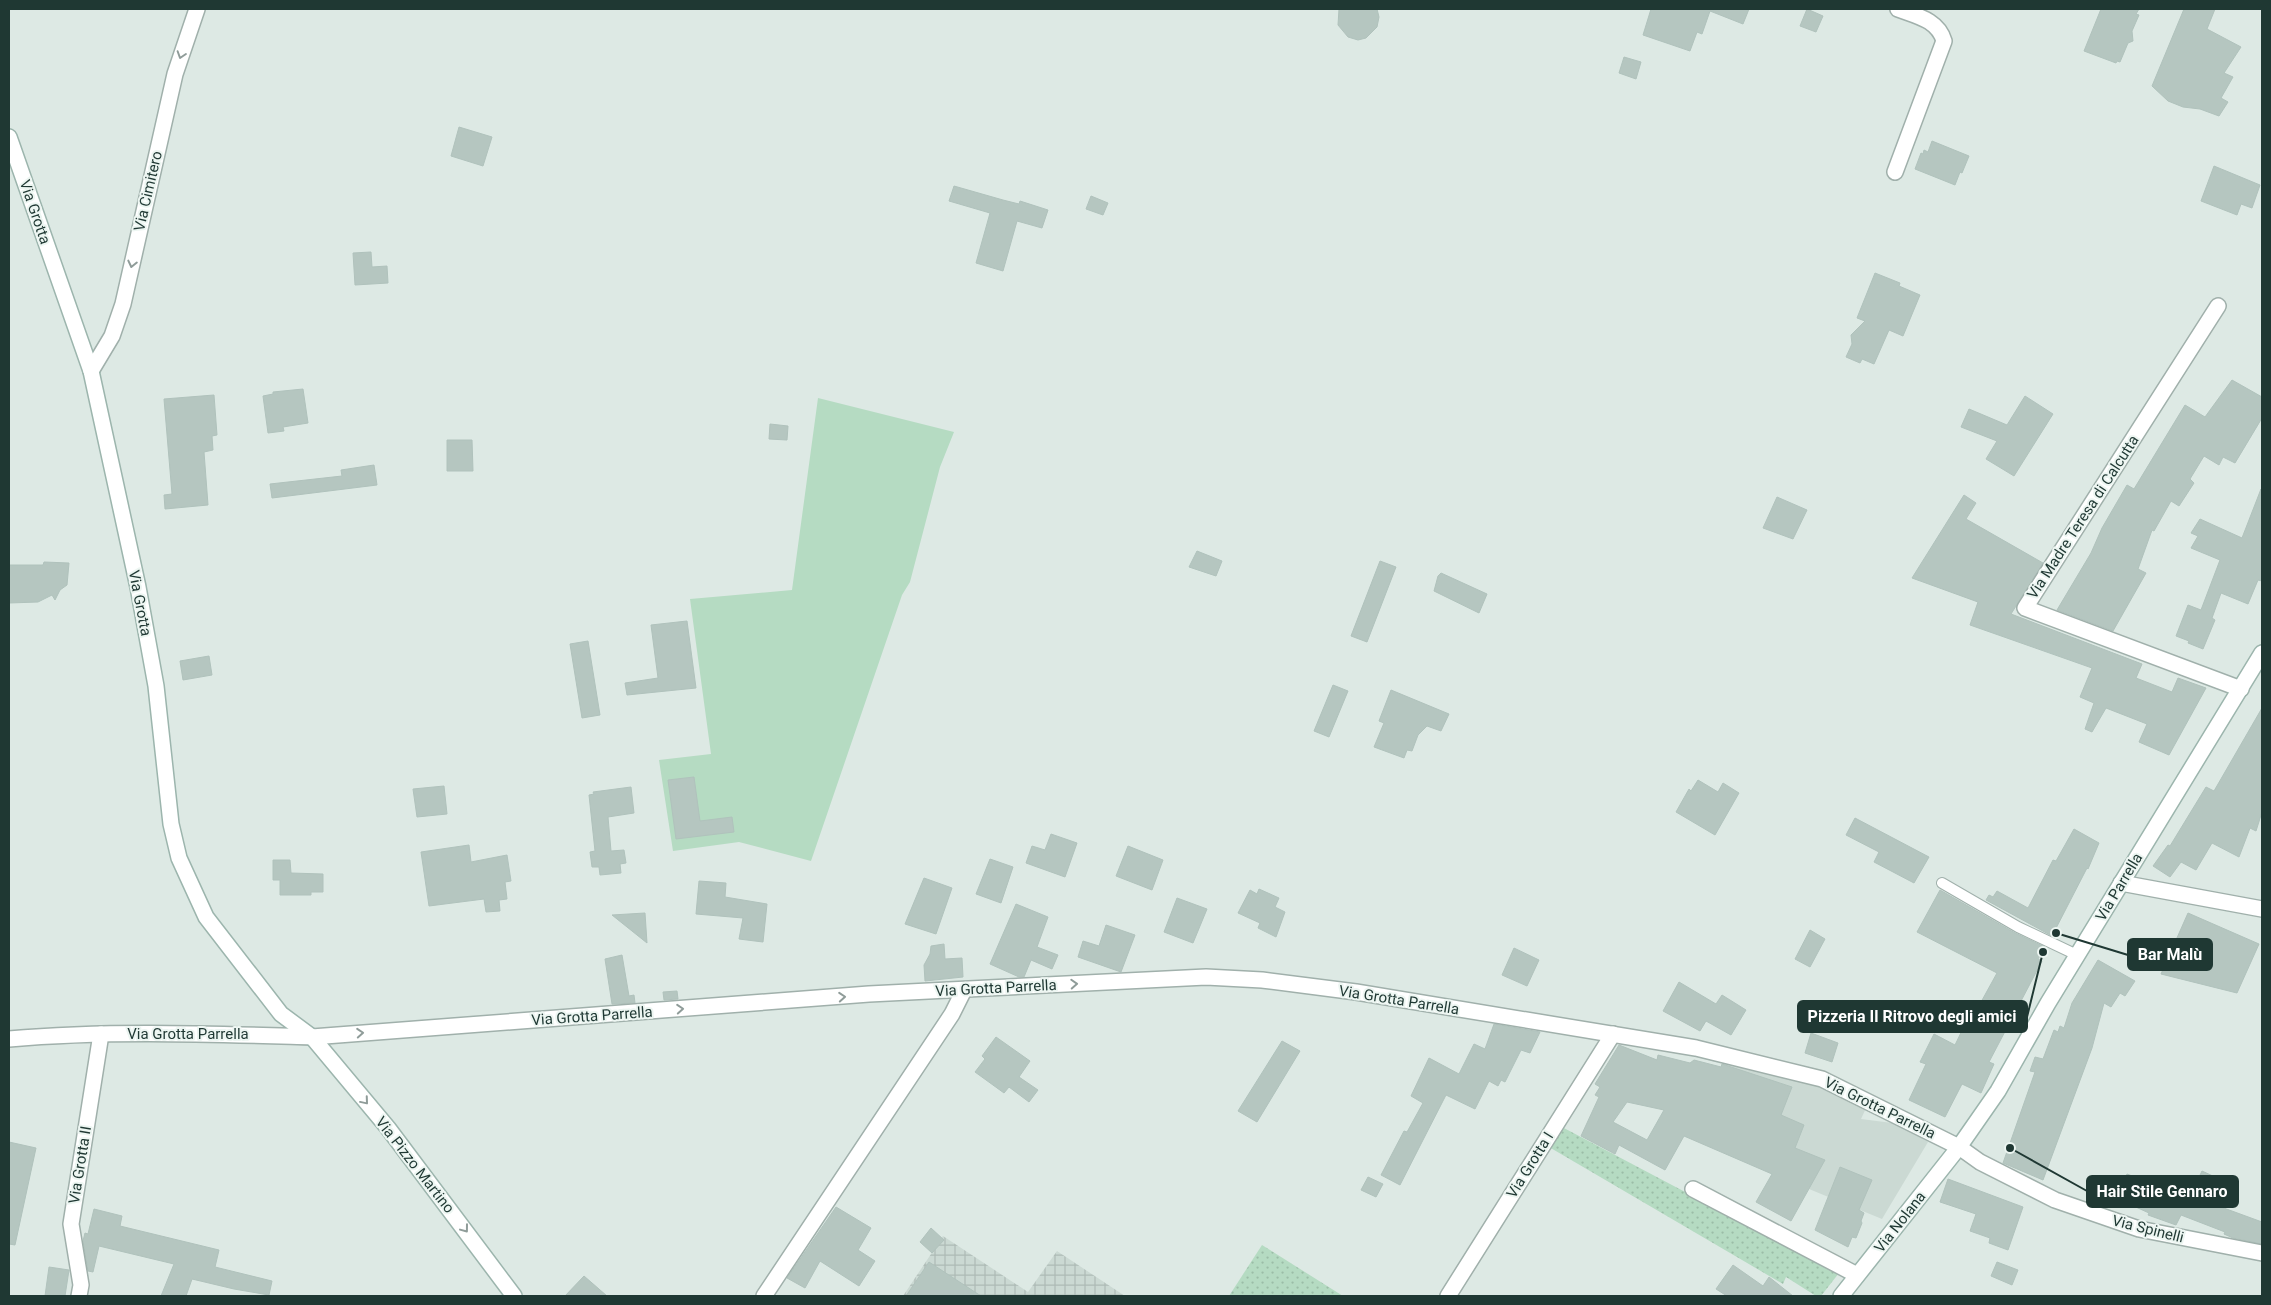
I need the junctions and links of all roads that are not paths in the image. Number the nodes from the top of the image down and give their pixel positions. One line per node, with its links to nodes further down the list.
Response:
1 (197, 9): 6 (street, Via Cimitero, one-way to 6)
2 (1898, 9): 4 (street)
3 (9, 137): 6 (street, Via Grotta)
4 (1894, 172)
5 (2218, 306): 8 (street, Via Madre Teresa di Calcutta)
6 (91, 371): 16 (street, Via Grotta)
7 (2262, 653): 8 (street, Via Parrella)
8 (2241, 689): 10 (street, Via Parrella)
9 (1942, 883): 12 (lane)
10 (2121, 883): 11 (street); 12 (street, Via Parrella)
11 (2262, 909)
12 (2078, 955): 18 (street, Via Parrella)
13 (964, 990): 15 (street, Via Grotta Parrella, one-way to 15); 16 (street, Via Grotta Parrella, one-way to 13); 24 (street)
14 (101, 1034): 16 (street, Via Grotta Parrella); 17 (street, Via Grotta Parrella); 22 (street, Via Grotta II)
15 (1613, 1034): 18 (street, Via Grotta Parrella); 25 (street, Via Grotta I)
16 (312, 1037): 23 (street, Via Pizzo Martino, one-way to 23)
17 (9, 1039)
18 (1959, 1147): 20 (street, Via Spinelli); 21 (street, Via Nolana)
19 (1693, 1189): 21 (street)
20 (2262, 1253)
21 (1857, 1275): 26 (street, Via Nolana)
22 (79, 1296)
23 (514, 1296)
24 (764, 1296)
25 (1448, 1296)
26 (1841, 1296)

